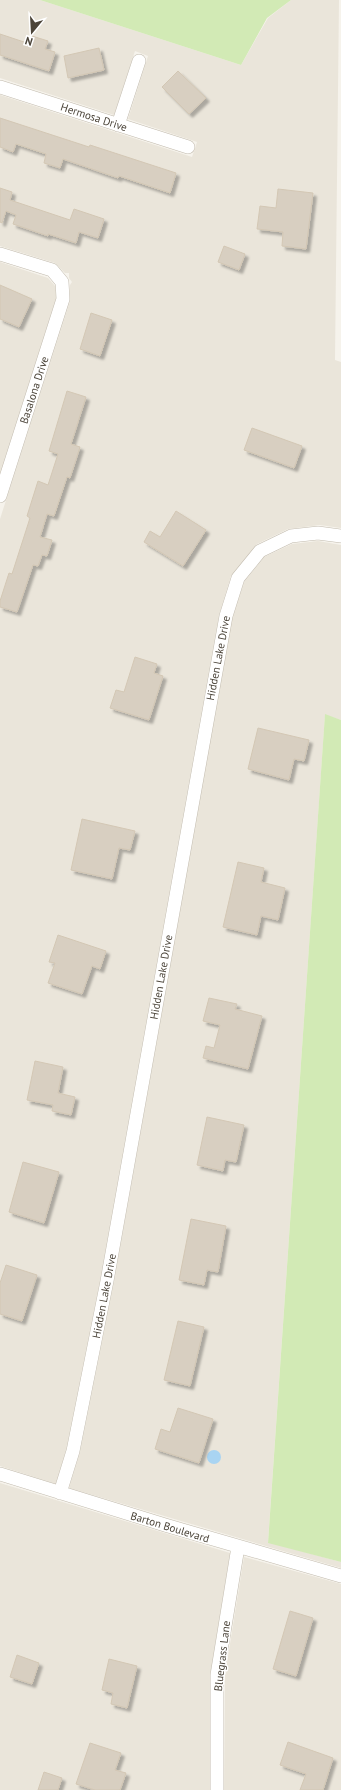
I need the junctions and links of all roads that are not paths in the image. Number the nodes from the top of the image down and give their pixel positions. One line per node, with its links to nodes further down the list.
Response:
1 (139, 61): 3 (street)
2 (0, 87): 3 (street, Hermosa Drive)
3 (118, 125): 4 (street, Hermosa Drive)
4 (188, 147)
5 (0, 254): 6 (street, Basalona Drive)
6 (0, 496)
7 (341, 536): 9 (street, Hidden Lake Drive)
8 (0, 1474): 9 (street, Barton Boulevard)
9 (60, 1494): 10 (street, Barton Boulevard)
10 (238, 1547): 11 (street, Barton Boulevard); 12 (street, Bluegrass Lane)
11 (341, 1576)
12 (217, 1790)

